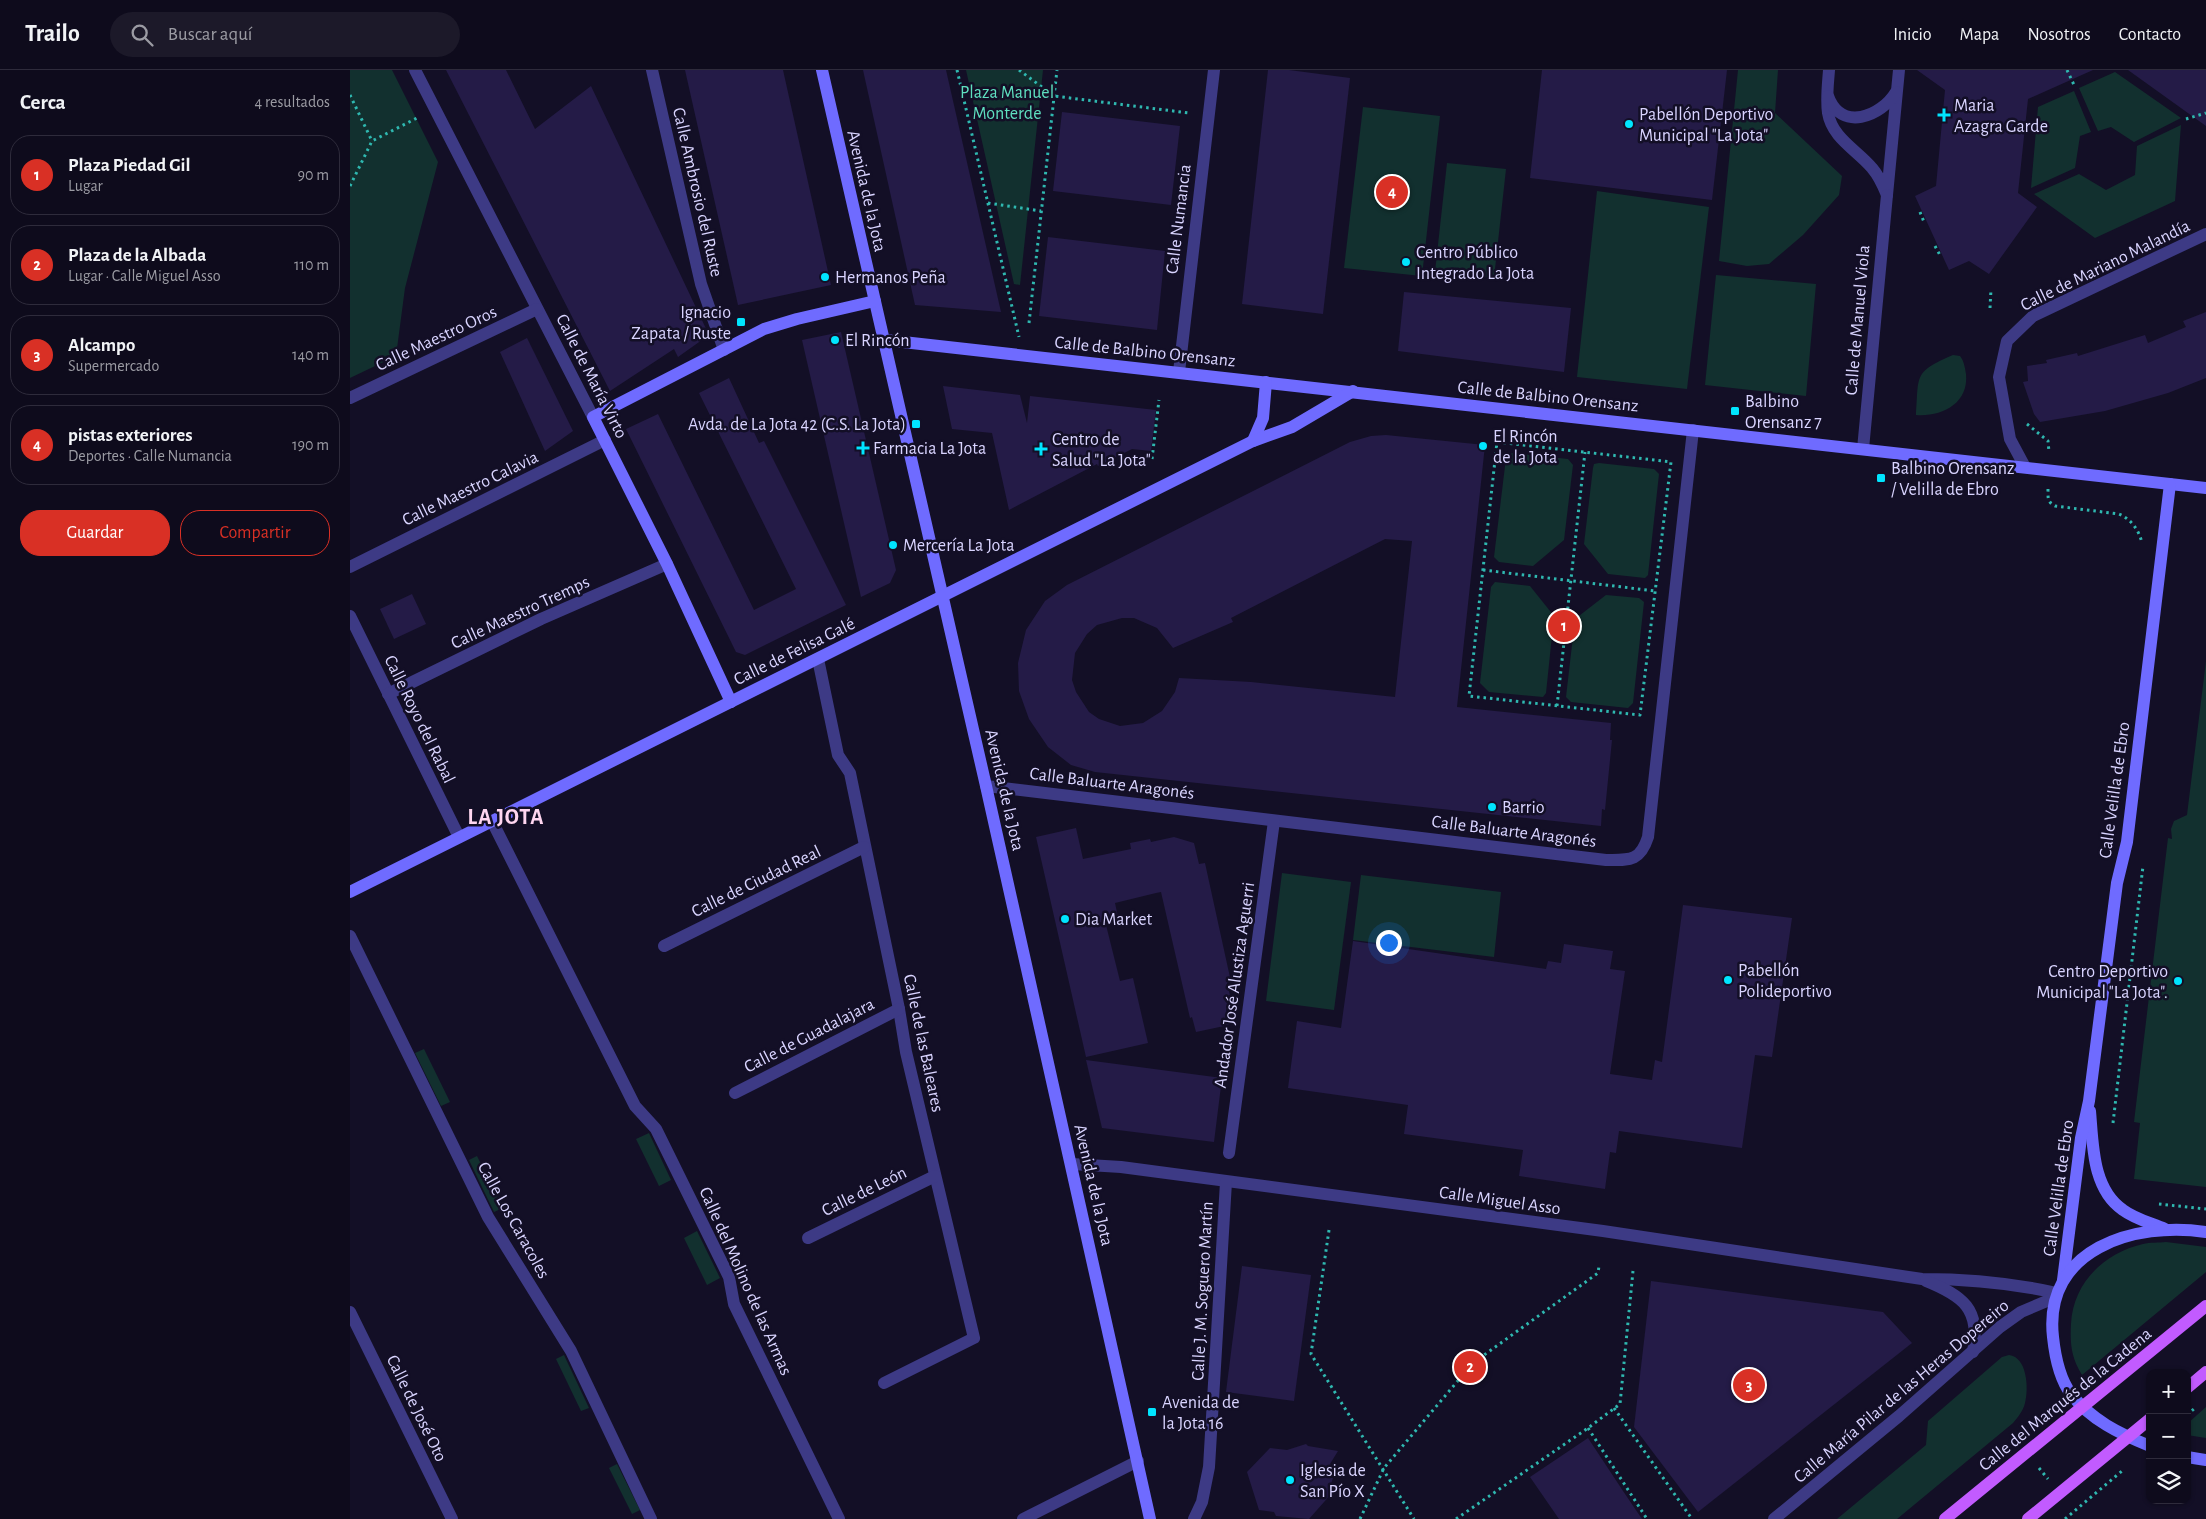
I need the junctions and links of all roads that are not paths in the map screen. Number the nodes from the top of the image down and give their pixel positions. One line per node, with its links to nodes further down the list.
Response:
1 (415, 70): 12 (street, Calle de María Virto)
2 (652, 70): 14 (street, Calle Ambrosio del Ruste)
3 (822, 70): 11 (street, Avenida de la Jota)
4 (1214, 70): 15 (street, Calle Numancia)
5 (1829, 70): 8 (street)
6 (1899, 70): 7 (street, Calle de Manuel Viola)
7 (1897, 89): 8 (street); 9 (street, Calle de Manuel Viola)
8 (1827, 94): 9 (street)
9 (1887, 195): 23 (street, Calle de Manuel Viola)
10 (2206, 234): 24 (street, Calle de Mariano Malandía)
11 (875, 301): 13 (street, Avenida de la Jota); 14 (street)
12 (537, 309): 18 (street, Calle Maestro Oros); 19 (street, Calle de María Virto)
13 (885, 340): 15 (street, Calle de Balbino Orensanz); 29 (street, Avenida de la Jota)
14 (724, 350): 19 (street)
15 (1179, 372): 16 (street, Calle de Balbino Orensanz)
16 (1266, 382): 17 (street, Calle de Balbino Orensanz); 22 (street)
17 (1353, 391): 20 (street, Calle de Balbino Orensanz); 22 (street, Calle de Felisa Galé)
18 (350, 398)
19 (593, 417): 21 (street, Calle de María Virto)
20 (1693, 430): 23 (street, Calle de Balbino Orensanz); 36 (street, Calle Baluarte Aragonés)
21 (605, 440): 27 (street, Calle de María Virto); 28 (street, Calle Maestro Calavia)
22 (1252, 441): 29 (street, Calle de Felisa Galé)
23 (1863, 449): 24 (street, Calle de Balbino Orensanz)
24 (2025, 467): 25 (street, Calle de Balbino Orensanz)
25 (2170, 484): 26 (street, Calle de Balbino Orensanz); 44 (street, Calle Velilla de Ebro)
26 (2206, 488)
27 (667, 564): 32 (street, Calle Maestro Tremps); 33 (street, Calle de María Virto)
28 (350, 566)
29 (942, 597): 31 (street, Calle de Felisa Galé); 34 (street, Avenida de la Jota)
30 (350, 616): 32 (street, Calle Royo del Rabal)
31 (818, 659): 33 (street, Calle de Felisa Galé); 38 (street, Calle de las Baleares)
32 (388, 694): 37 (street, Calle Royo del Rabal)
33 (731, 702): 35 (street, Calle de Felisa Galé)
34 (986, 786): 36 (street, Calle Baluarte Aragonés); 46 (street, Avenida de la Jota)
35 (492, 821): 37 (street, Calle de Felisa Galé); 70 (street, Calle del Molino de las Armas)
36 (1274, 821): 45 (street, Andador José Alustiza Aguerri)
37 (459, 837): 39 (street, Calle de Felisa Galé)
38 (864, 847): 41 (street, Calle de Ciudad Real); 42 (street, Calle de las Baleares)
39 (350, 892)
40 (350, 936): 69 (street, Calle Los Caracoles)
41 (664, 946)
42 (899, 1009): 43 (street, Calle de Guadalajara); 47 (street, Calle de las Baleares)
43 (734, 1093)
44 (2089, 1101): 49 (street, Calle Velilla de Ebro); 53 (street, Calle Velilla de Ebro)
45 (1229, 1153)
46 (1072, 1164): 48 (street, Calle Miguel Asso); 67 (street, Avenida de la Jota)
47 (935, 1176): 51 (street, Calle de León); 59 (street, Calle de las Baleares)
48 (1226, 1182): 52 (street, Calle Miguel Asso); 73 (street, Calle J. M. Soguero Martín)
49 (2165, 1229): 50 (street); 53 (street)
50 (2206, 1232)
51 (808, 1238)
52 (1922, 1279): 54 (street, Calle Miguel Asso); 57 (street, Calle Miguel Asso)
53 (2063, 1280): 54 (street)
54 (2056, 1295): 57 (street, Calle María Pilar de las Heras Dopereiro); 61 (street)
55 (2206, 1306): 61 (main road, Calle del Marqués de la Cadena)
56 (350, 1312): 68 (street, Calle de José Oto)
57 (1973, 1352): 74 (street, Calle María Pilar de las Heras Dopereiro)
58 (2206, 1372): 60 (main road)
59 (884, 1383)
60 (2191, 1385)
61 (2084, 1408): 63 (street); 75 (main road, Calle del Marqués de la Cadena)
62 (2146, 1422): 63 (main road)
63 (2128, 1437): 64 (street); 76 (main road)
64 (2146, 1444)
65 (2191, 1458): 66 (street)
66 (2206, 1460)
67 (1138, 1461): 71 (street); 72 (street, Avenida de la Jota)
68 (452, 1519)
69 (651, 1519)
70 (839, 1519)
71 (1024, 1519)
72 (1150, 1519)
73 (1194, 1519)
74 (1774, 1519)
75 (1945, 1519)
76 (2028, 1519)

